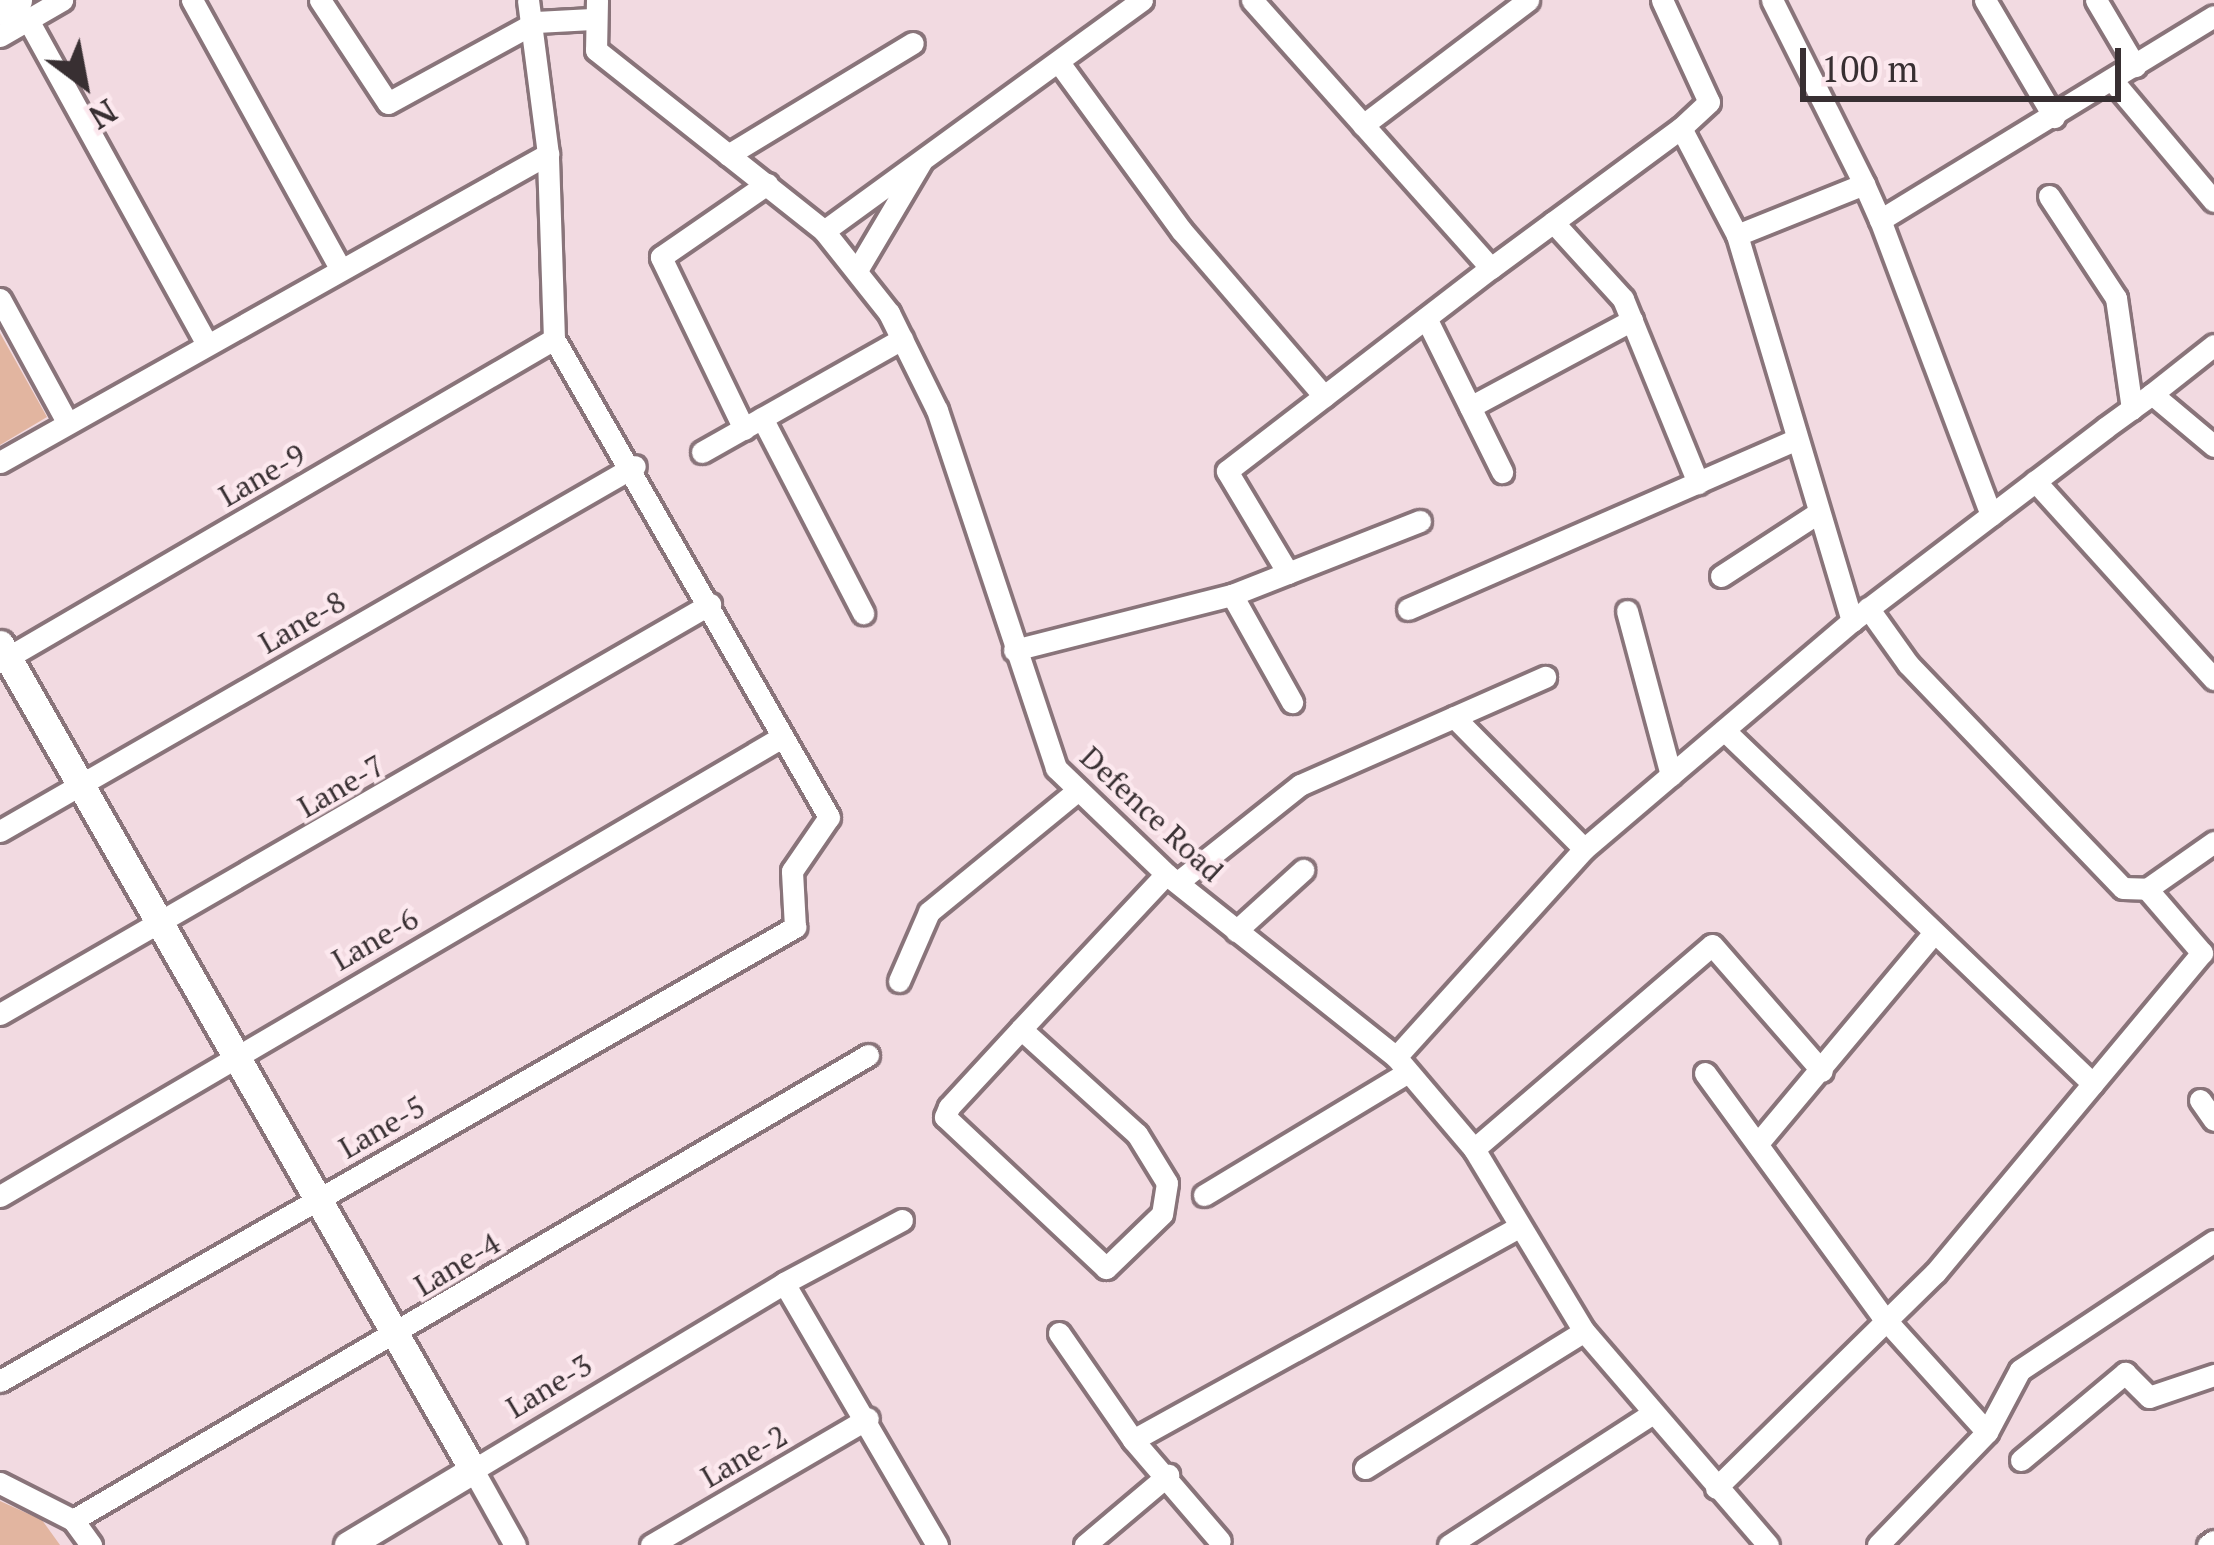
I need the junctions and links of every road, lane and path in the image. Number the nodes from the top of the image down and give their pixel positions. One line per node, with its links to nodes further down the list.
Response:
1 (62, 0): 13 (street)
2 (192, 0): 36 (street)
3 (320, 0): 16 (street)
4 (527, 0): 16 (street)
5 (1142, 0): 19 (street)
6 (1252, 0): 23 (street)
7 (1528, 0): 23 (street)
8 (1662, 0): 24 (street)
9 (1772, 0): 29 (street)
10 (1985, 0): 22 (street)
11 (2096, 0): 20 (street)
12 (594, 9): 16 (street); 26 (street, Defence Road)
13 (23, 10): 14 (street); 17 (street); 44 (street)
14 (0, 11)
15 (2214, 16): 20 (street)
16 (536, 22): 25 (street)
17 (0, 36)
18 (914, 43): 26 (street)
19 (1060, 64): 27 (street); 47 (street)
20 (2134, 66): 21 (street)
21 (2112, 80): 22 (street); 31 (street)
22 (2054, 117): 32 (street)
23 (1364, 125): 38 (street)
24 (1681, 128): 33 (street); 35 (street)
25 (548, 154): 36 (street); 42 (street)
26 (728, 155): 28 (street, Defence Road)
27 (924, 156): 34 (street); 37 (street)
28 (767, 184): 34 (street, Defence Road); 51 (street)
29 (1864, 184): 32 (street); 35 (street)
30 (2049, 196): 49 (street)
31 (2214, 201)
32 (1880, 220): 60 (street)
33 (1553, 222): 38 (street); 41 (street)
34 (824, 231): 37 (street, Defence Road)
35 (1737, 235): 52 (street)
36 (339, 266): 44 (street)
37 (859, 267): 43 (street, Defence Road)
38 (1491, 268): 40 (street)
39 (0, 298): 50 (street)
40 (1426, 318): 47 (street); 48 (street)
41 (1632, 320): 48 (street); 59 (street)
42 (554, 339): 56 (street); 72 (street, Lane-9)
43 (902, 339): 51 (street); 71 (street, Defence Road)
44 (206, 342): 50 (street)
45 (2214, 345): 46 (street)
46 (2152, 394): 49 (street); 53 (street)
47 (1324, 396): 63 (street)
48 (1470, 407): 57 (street)
49 (2132, 409): 58 (street)
50 (67, 422): 55 (street)
51 (753, 423): 54 (street); 69 (street)
52 (1791, 442): 59 (street); 61 (street)
53 (2214, 446)
54 (703, 452)
55 (0, 462)
56 (635, 466): 66 (street); 80 (street, Lane-8)
57 (1502, 472)
58 (2036, 481): 60 (street); 74 (street)
59 (1698, 483): 67 (street)
60 (1991, 515): 70 (street)
61 (1813, 516): 64 (street); 70 (street)
62 (1420, 521): 63 (street)
63 (1288, 573): 65 (street)
64 (1721, 576)
65 (1232, 596): 71 (street); 75 (street)
66 (710, 604): 78 (street); 88 (street, Lane-7)
67 (1408, 609)
68 (1628, 611): 79 (street)
69 (863, 614)
70 (1860, 614): 77 (street); 87 (street)
71 (1014, 650): 81 (street, Defence Road)
72 (3, 655): 80 (street)
73 (1545, 677): 76 (street)
74 (2214, 679)
75 (1292, 702)
76 (1454, 717): 84 (street); 86 (street)
77 (1724, 730): 79 (street); 90 (street)
78 (782, 737): 95 (street, Lane-6); 106 (street, Lane-5)
79 (1671, 775): 84 (street)
80 (80, 784): 82 (street, Lane-8); 88 (street)
81 (1077, 791): 86 (street, Defence Road); 91 (street)
82 (0, 831)
83 (2214, 842): 87 (street)
84 (1584, 849): 96 (street)
85 (1303, 870): 89 (street)
86 (1172, 878): 89 (street, Defence Road); 93 (street)
87 (2147, 889): 99 (street)
88 (162, 927): 92 (street, Lane-7); 95 (street)
89 (1236, 931): 96 (street, Defence Road)
90 (1933, 934): 97 (street); 99 (street)
91 (899, 981)
92 (0, 1014)
93 (1021, 1029): 93 (street)
94 (868, 1054): 114 (street, Lane-4)
95 (235, 1055): 105 (street, Lane-6); 106 (street)
96 (1402, 1065): 103 (street, Defence Road); 104 (street)
97 (1822, 1071): 102 (street); 103 (street)
98 (1705, 1073): 102 (street)
99 (2093, 1084): 111 (street)
100 (2200, 1100): 101 (street)
101 (2214, 1120)
102 (1759, 1142): 111 (street)
103 (1474, 1148): 108 (street, Defence Road)
104 (1204, 1195)
105 (0, 1196)
106 (317, 1198): 114 (street); 116 (street, Lane-5)
107 (902, 1220): 110 (street, Lane-3)
108 (1519, 1227): 112 (street, Defence Road); 120 (street)
109 (2214, 1241): 119 (street)
110 (784, 1283): 118 (street); 123 (street, Lane-3)
111 (1883, 1317): 119 (street); 126 (street)
112 (1584, 1331): 117 (street, Defence Road); 122 (street)
113 (1059, 1333): 120 (street)
114 (395, 1335): 123 (street); 127 (street, Lane-4)
115 (2214, 1375): 121 (street)
116 (0, 1381)
117 (1650, 1415): 126 (street, Defence Road); 135 (street)
118 (868, 1418): 132 (street, Lane-2); 133 (street)
119 (1987, 1432): 137 (street)
120 (1132, 1440): 124 (street)
121 (2021, 1460)
122 (1365, 1468)
123 (473, 1470): 130 (street, Lane-3); 131 (street)
124 (1168, 1475): 128 (street); 134 (street)
125 (0, 1483): 127 (street)
126 (1716, 1488): 136 (street, Defence Road)
127 (73, 1520): 129 (street)
128 (1220, 1541)
129 (91, 1545)
130 (348, 1545)
131 (515, 1545)
132 (651, 1545)
133 (937, 1545)
134 (1085, 1545)
135 (1449, 1545)
136 (1768, 1545)
137 (1878, 1545)

